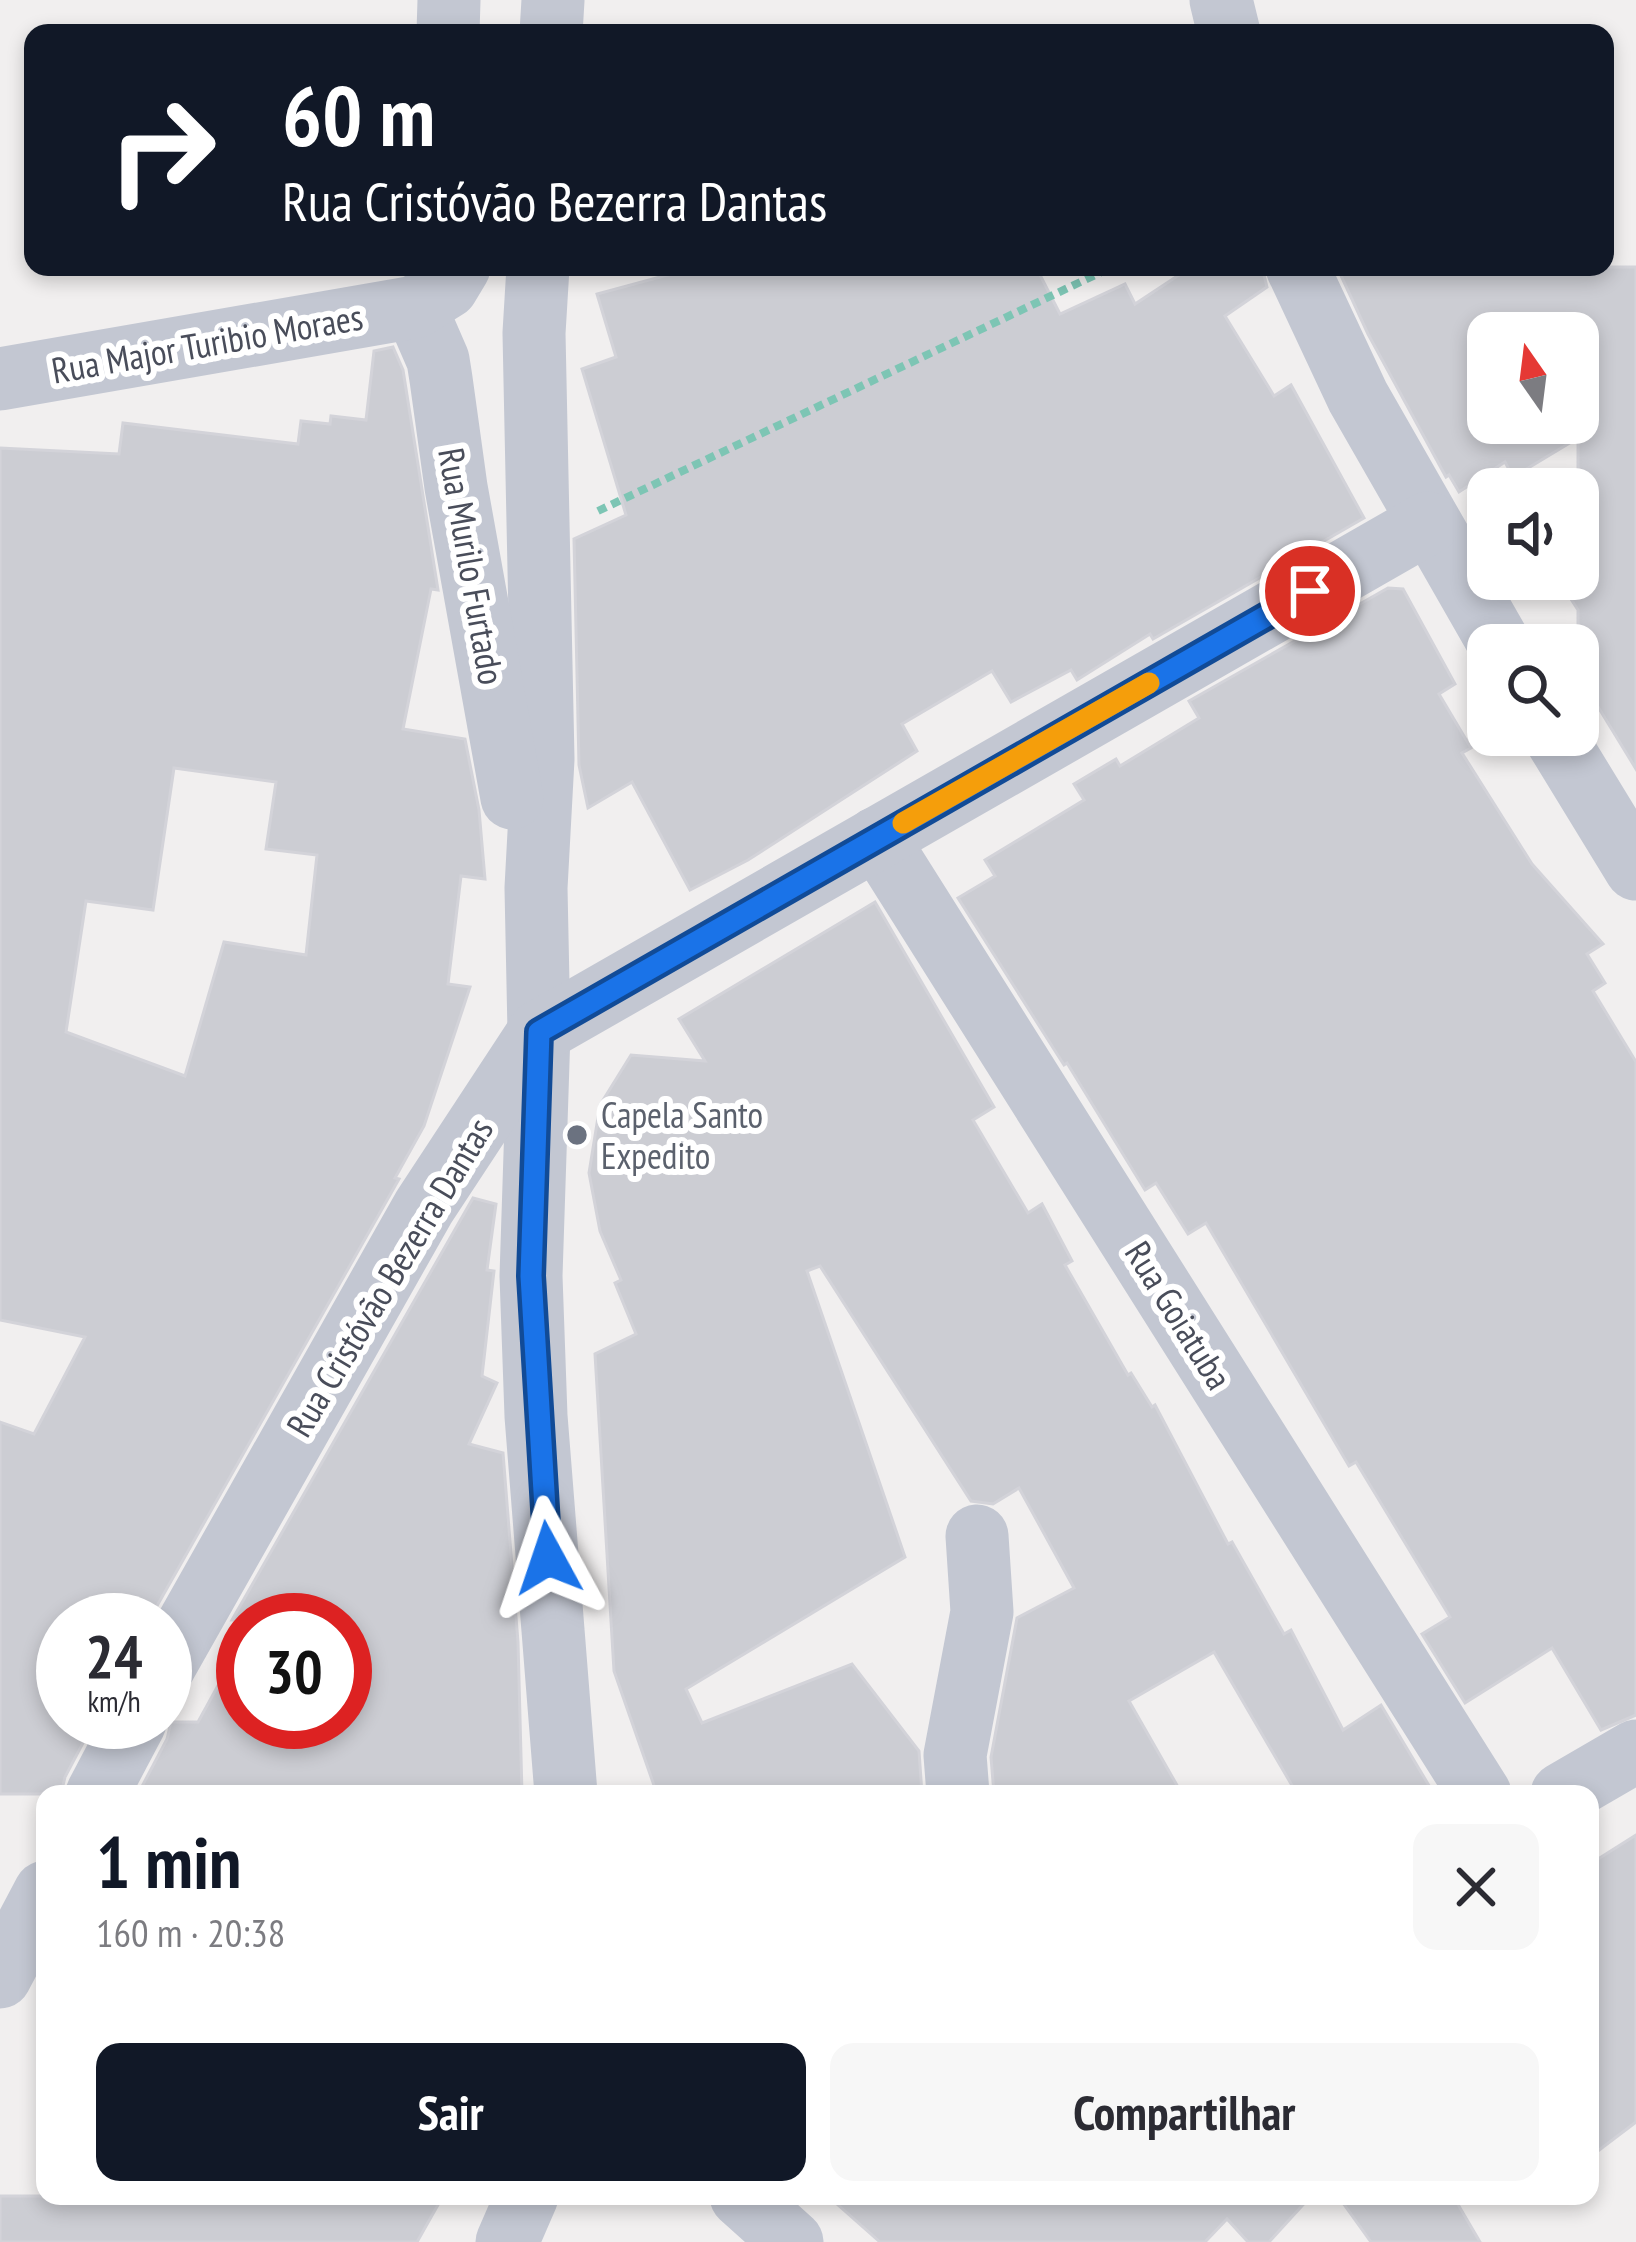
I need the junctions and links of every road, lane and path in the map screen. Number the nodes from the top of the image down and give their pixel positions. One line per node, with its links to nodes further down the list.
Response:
1 (537, 276): 7 (street, Rua Murilo Furtado)
2 (1093, 276): 7 (path)
3 (1302, 276): 6 (street)
4 (437, 287): 5 (street, Rua Major Turibio Moraes); 12 (street, Rua Murilo Furtado)
5 (0, 379)
6 (1428, 523): 8 (street); 10 (street, Rua Cristóvão Bezerra Dantas)
7 (537, 540): 12 (street, Rua Murilo Furtado)
8 (1488, 624)
9 (1567, 756): 11 (street)
10 (877, 838): 13 (street, Rua Cristóvão Bezerra Dantas); 21 (street, Rua Goiatuba)
11 (1636, 869)
12 (536, 888): 13 (street, Rua Murilo Furtado)
13 (539, 1032): 15 (street, Rua Cristóvão Bezerra Dantas); 19 (street, Rua Murilo Furtado)
14 (977, 1536): 20 (street)
15 (192, 1617)
16 (121, 1749): 18 (street)
17 (1636, 1750): 22 (street)
18 (102, 1785)
19 (565, 1785)
20 (957, 1785)
21 (1474, 1785)
22 (1577, 1785)
23 (36, 1909): 24 (street)
24 (0, 1977)
25 (523, 2205): 27 (street)
26 (751, 2205): 28 (street)
27 (507, 2242)
28 (792, 2242)

